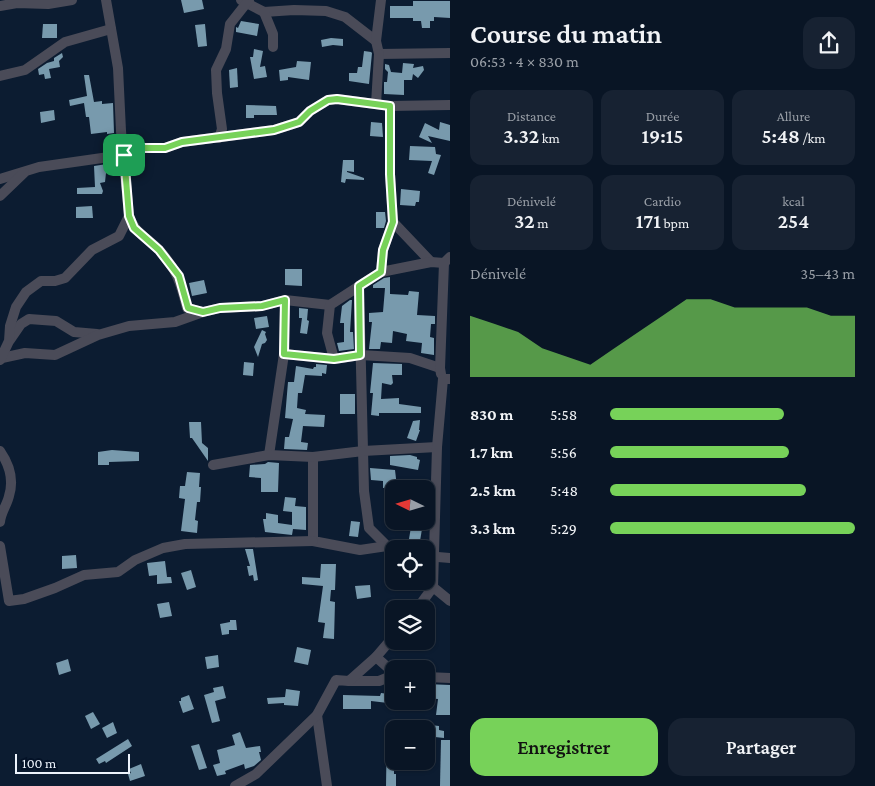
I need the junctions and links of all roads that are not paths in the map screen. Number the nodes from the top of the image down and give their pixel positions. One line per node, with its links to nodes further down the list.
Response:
1 (72, 0): 5 (street)
2 (106, 0): 7 (street)
3 (381, 0): 8 (street)
4 (246, 1): 6 (street); 16 (street)
5 (0, 6)
6 (264, 12): 8 (street); 9 (street)
7 (111, 29): 12 (street); 17 (street)
8 (376, 41): 11 (street)
9 (273, 47)
10 (450, 53): 11 (street)
11 (379, 54): 13 (street)
12 (0, 76)
13 (376, 104): 15 (street); 16 (street)
14 (450, 105): 15 (street)
15 (390, 106): 22 (street)
16 (219, 138): 17 (street)
17 (124, 155): 18 (street); 21 (street)
18 (26, 170): 19 (street); 20 (street)
19 (0, 179)
20 (0, 196)
21 (129, 216): 29 (street); 31 (street)
22 (393, 222): 24 (street); 25 (street)
23 (447, 260): 24 (street); 36 (street)
24 (432, 262): 25 (street)
25 (381, 272): 26 (street)
26 (359, 286): 28 (street); 33 (street)
27 (285, 300): 28 (street); 29 (street); 32 (street)
28 (330, 305): 35 (street)
29 (203, 312): 30 (street)
30 (98, 335): 31 (street); 34 (street)
31 (9, 341): 34 (street)
32 (284, 354): 35 (street); 41 (street)
33 (360, 355): 35 (street); 36 (street); 40 (street)
34 (1, 359)
35 (334, 359)
36 (440, 368): 37 (street)
37 (446, 380): 38 (street)
38 (437, 447): 40 (street); 45 (street)
39 (0, 451): 44 (street)
40 (363, 451): 42 (street); 47 (street)
41 (269, 455): 42 (street); 43 (street)
42 (313, 457): 46 (street)
43 (213, 465)
44 (0, 522)
45 (431, 540)
46 (313, 541): 49 (street); 54 (street)
47 (385, 543)
48 (0, 546): 54 (street)
49 (385, 548)
50 (435, 556): 51 (street)
51 (450, 558)
52 (435, 589): 53 (street)
53 (450, 601)
54 (4, 604)
55 (385, 646): 56 (street)
56 (376, 657): 57 (street); 61 (street)
57 (385, 666)
58 (435, 677): 59 (street)
59 (450, 678)
60 (385, 679): 61 (street)
61 (350, 680): 62 (street)
62 (316, 714): 63 (street); 64 (street)
63 (235, 786)
64 (327, 786)

